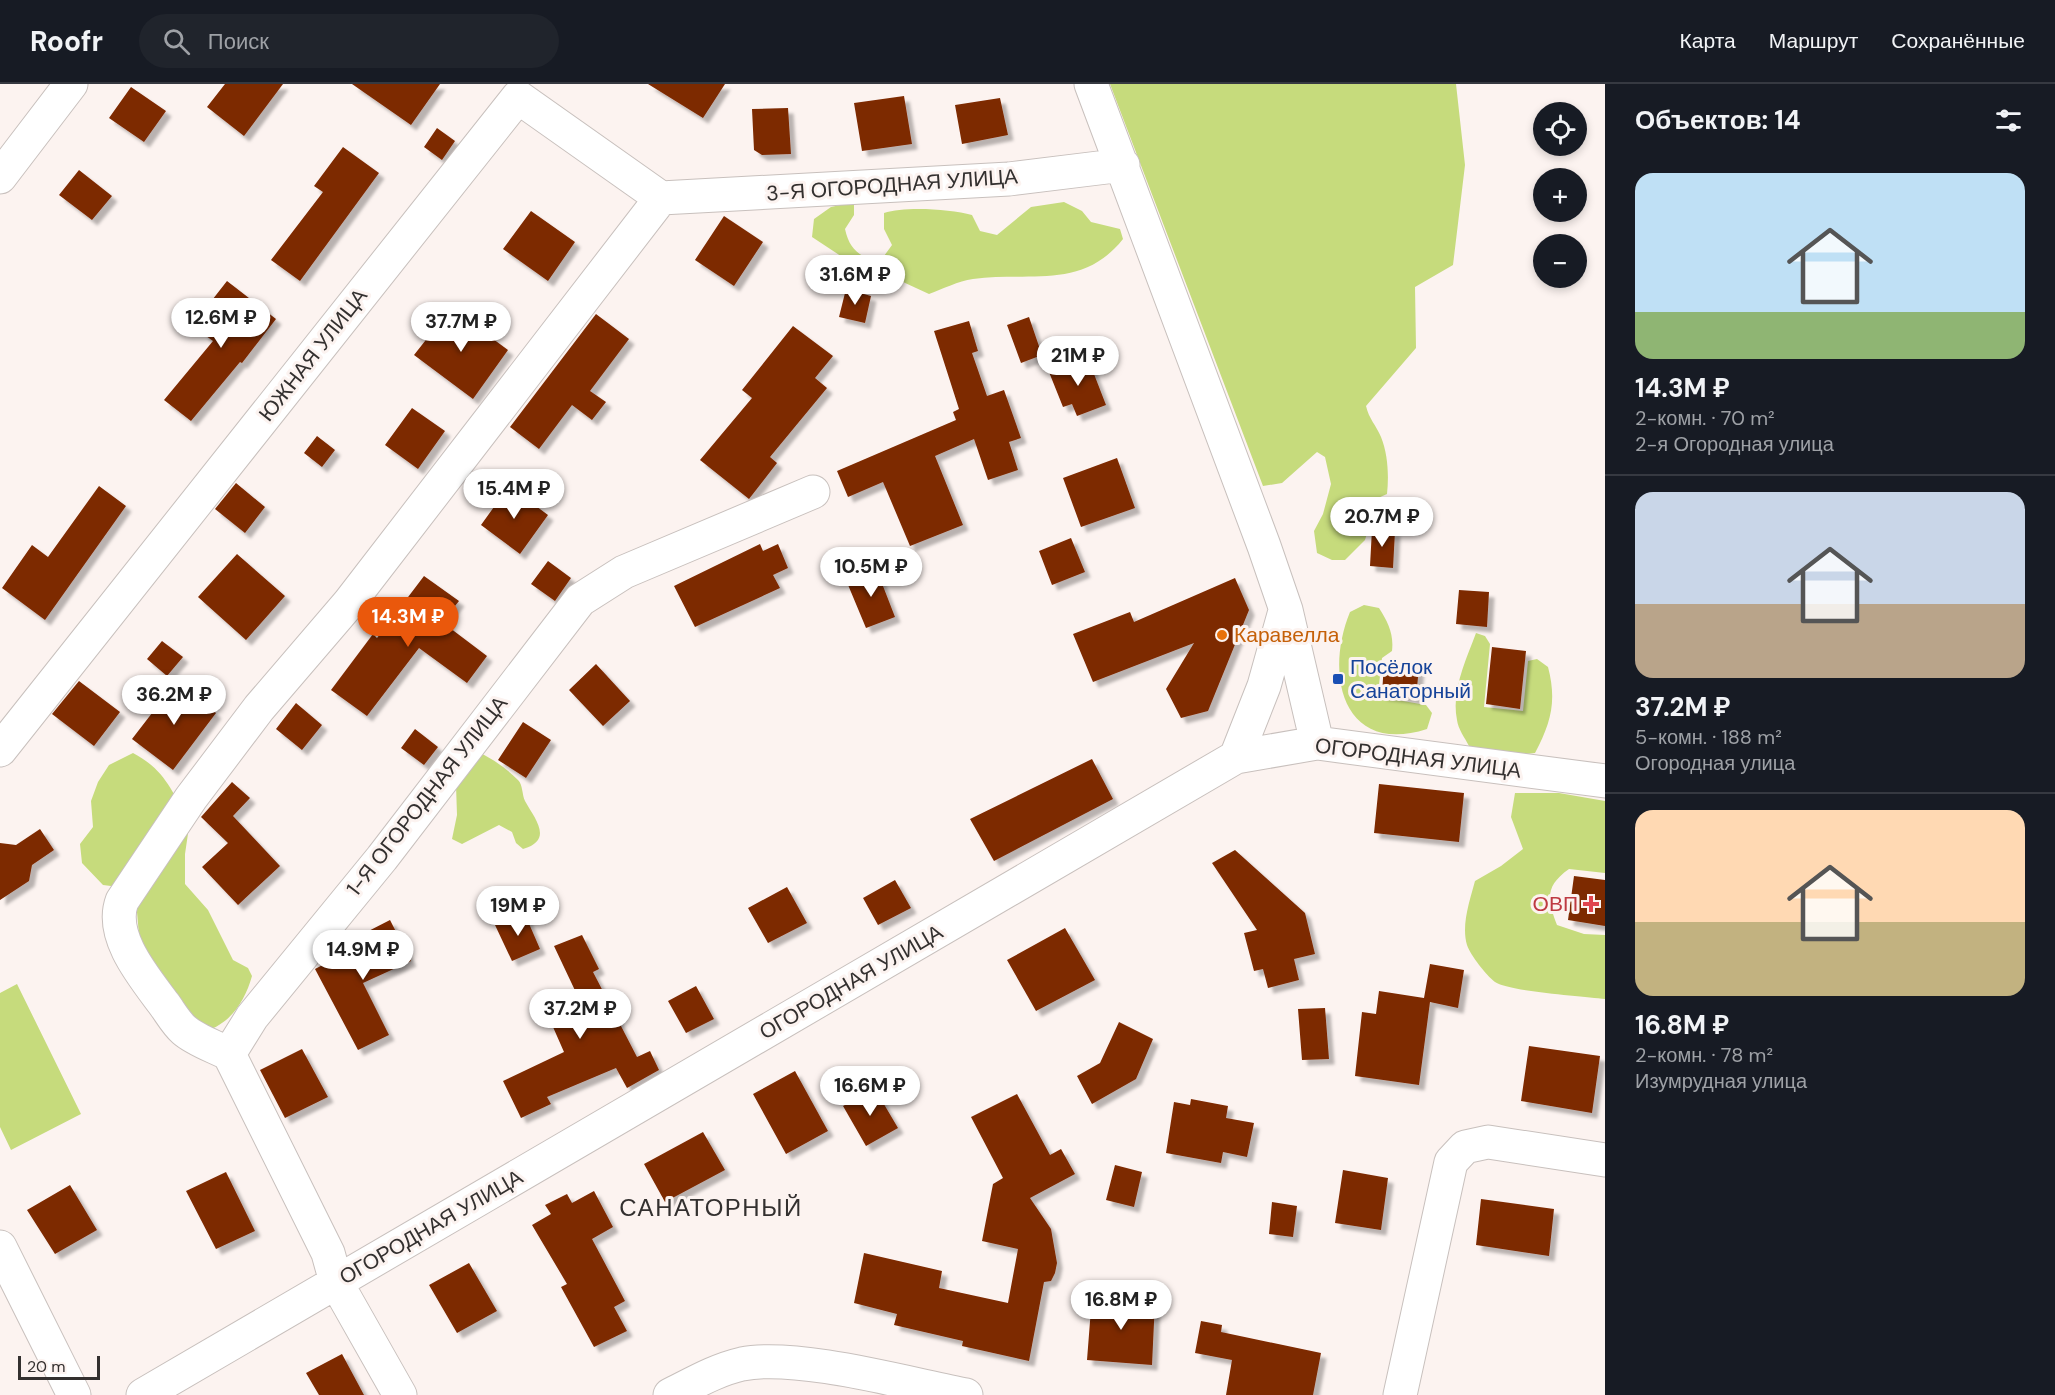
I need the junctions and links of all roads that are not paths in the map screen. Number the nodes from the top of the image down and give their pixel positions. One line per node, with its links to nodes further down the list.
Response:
1 (71, 84): 5 (street)
2 (1091, 84): 4 (street)
3 (523, 90): 6 (street, ЮЖНАЯ УЛИЦА); 10 (street, ЮЖНАЯ УЛИЦА)
4 (1123, 165): 6 (street, 3-Я ОГОРОДНАЯ УЛИЦА); 8 (street)
5 (0, 177)
6 (661, 198): 13 (street)
7 (813, 492): 13 (street, 1-Я ОГОРОДНАЯ УЛИЦА)
8 (1286, 610): 9 (street); 11 (street)
9 (1317, 743): 11 (street, ОГОРОДНАЯ УЛИЦА); 12 (street, ОГОРОДНАЯ УЛИЦА)
10 (0, 750)
11 (1236, 757): 16 (street, ОГОРОДНАЯ УЛИЦА)
12 (1605, 781)
13 (230, 1054): 16 (street)
14 (1605, 1160): 22 (street)
15 (0, 1247): 17 (street)
16 (336, 1282): 18 (street, ОГОРОДНАЯ УЛИЦА); 19 (street)
17 (74, 1395)
18 (143, 1395)
19 (400, 1395)
20 (670, 1395): 21 (street)
21 (966, 1395)
22 (1400, 1395)

